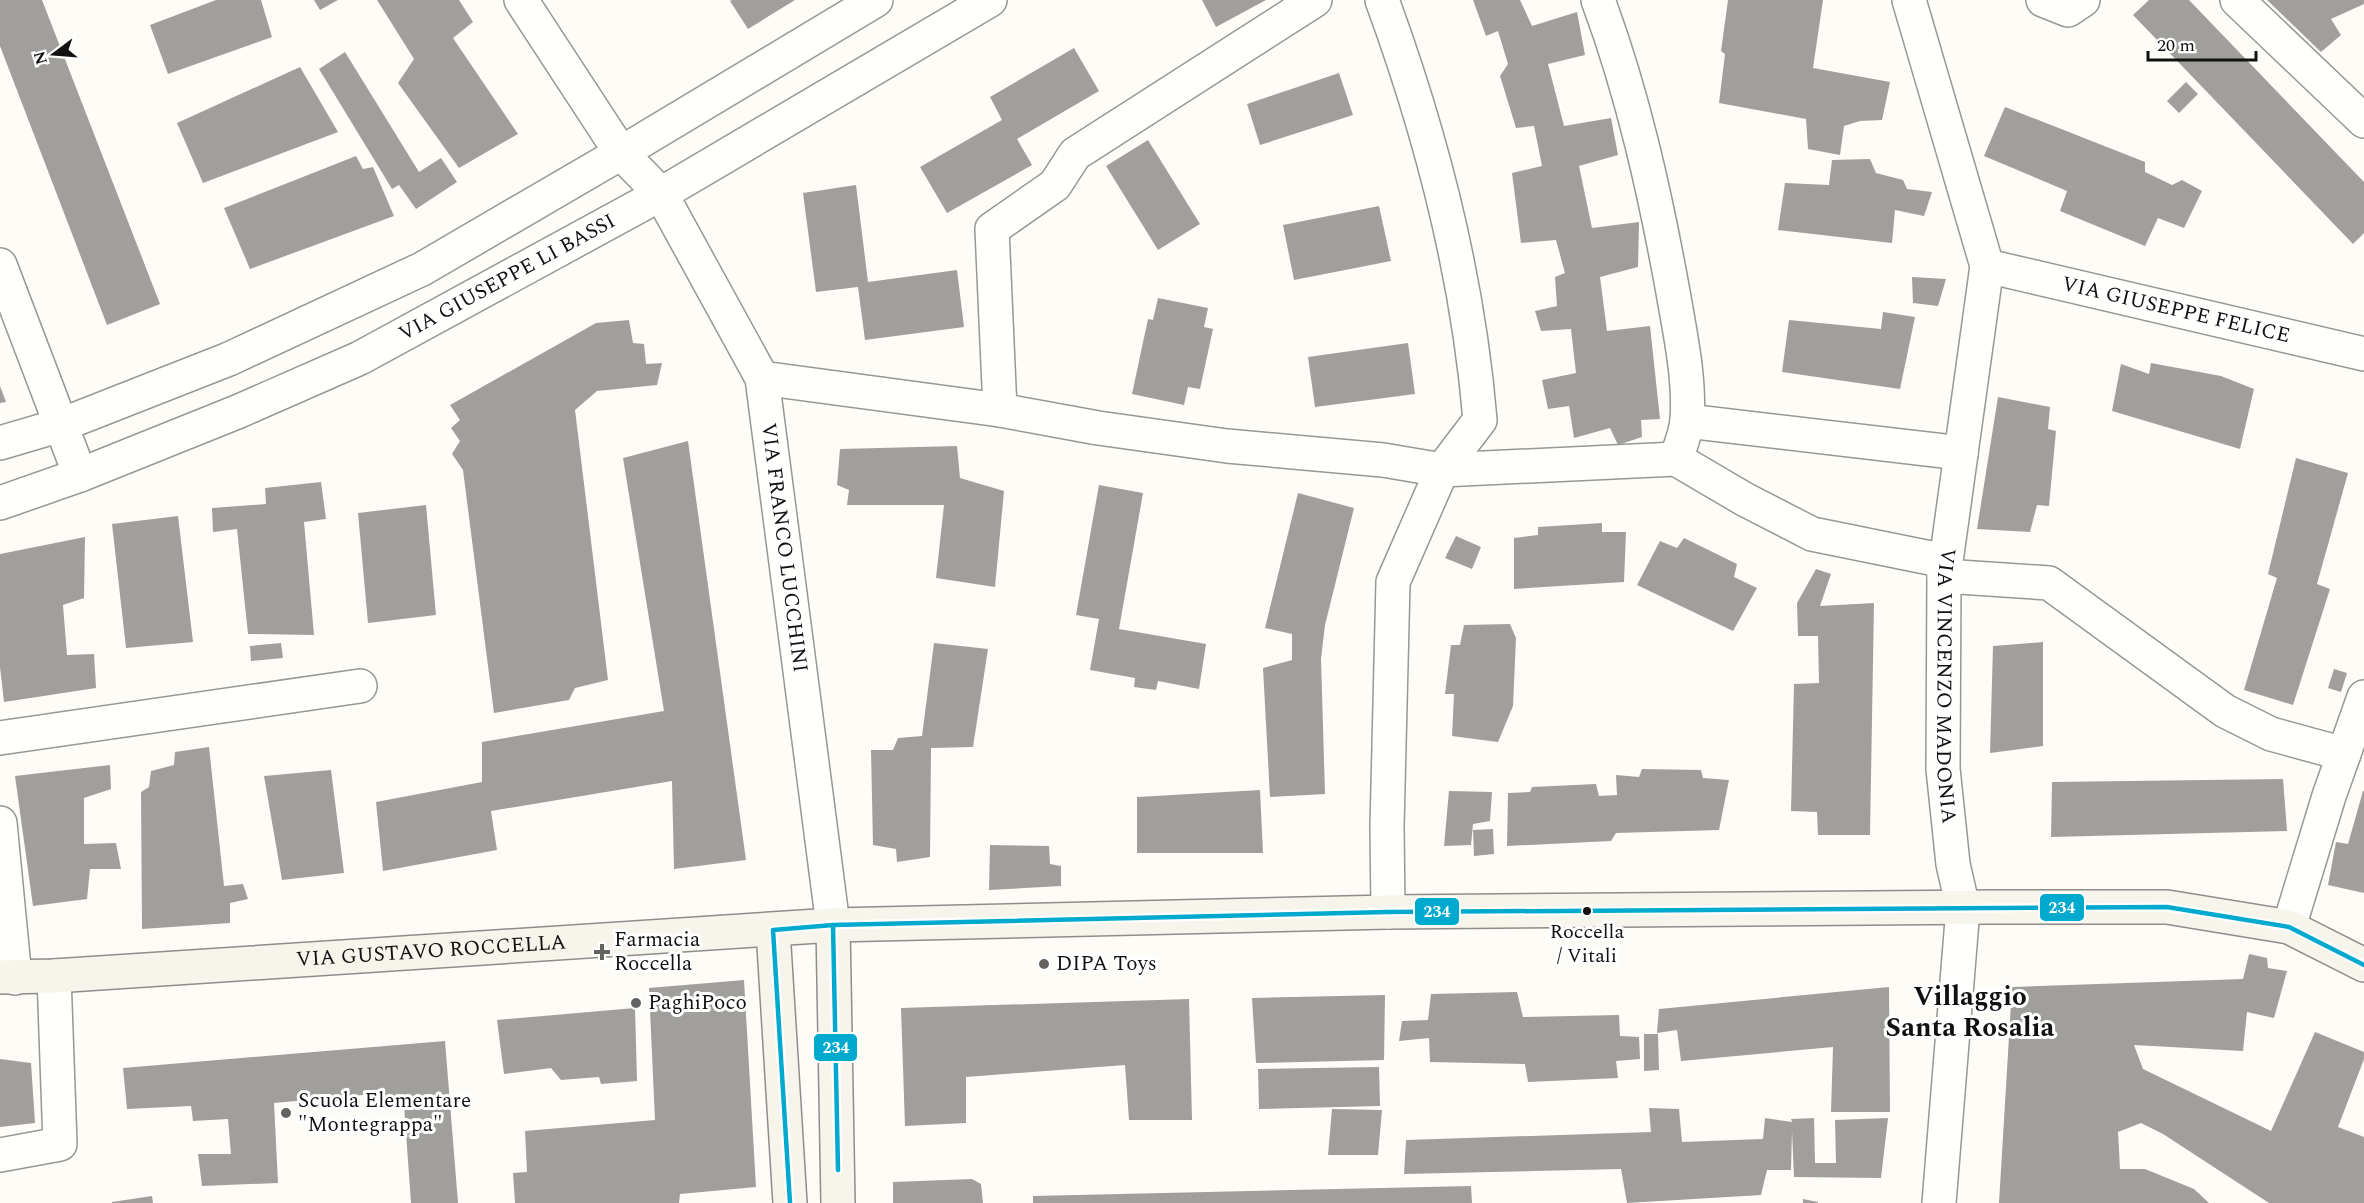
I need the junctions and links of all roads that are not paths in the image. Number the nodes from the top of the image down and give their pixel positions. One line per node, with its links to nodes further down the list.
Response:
1 (521, 0): 12 (street, VIA FRANCO LUCCHINI)
2 (876, 0): 12 (street)
3 (990, 0): 13 (street, VIA GIUSEPPE LI BASSI)
4 (1315, 0): 18 (street)
5 (1382, 0): 24 (street)
6 (1598, 0): 19 (street)
7 (2043, 0): 8 (street)
8 (2084, 0)
9 (2237, 0): 11 (street)
10 (1920, 2): 15 (street, VIA VINCENZO MADONIA)
11 (2364, 121)
12 (621, 153): 13 (street, VIA FRANCO LUCCHINI); 20 (street)
13 (661, 194): 17 (street, VIA FRANCO LUCCHINI); 25 (street, VIA GIUSEPPE LI BASSI)
14 (0, 265): 20 (street)
15 (1987, 266): 16 (street, VIA GIUSEPPE FELICE); 22 (street, VIA VINCENZO MADONIA)
16 (2364, 354)
17 (762, 378): 18 (street); 35 (street, VIA FRANCO LUCCHINI)
18 (1000, 410): 24 (street)
19 (1687, 421): 22 (street); 23 (street)
20 (61, 425): 21 (street); 25 (street)
21 (0, 442)
22 (1961, 453): 27 (street, VIA VINCENZO MADONIA)
23 (1676, 459): 24 (street); 27 (street)
24 (1442, 470): 34 (street)
25 (80, 475): 26 (street, VIA GIUSEPPE LI BASSI)
26 (0, 503)
27 (1945, 568): 31 (street); 33 (street, VIA VINCENZO MADONIA)
28 (360, 686): 30 (street)
29 (2364, 697): 31 (street)
30 (0, 738)
31 (2344, 754): 36 (street)
32 (0, 823): 40 (street)
33 (1963, 908): 34 (street, VIA GUSTAVO ROCCELLA); 36 (street, VIA GUSTAVO ROCCELLA); 44 (street, VIA VINCENZO MADONIA)
34 (1388, 912): 35 (street, VIA GUSTAVO ROCCELLA)
35 (833, 925): 37 (street, VIA GUSTAVO ROCCELLA); 43 (street)
36 (2289, 927): 38 (street, VIA GUSTAVO ROCCELLA)
37 (773, 930): 39 (street, VIA GUSTAVO ROCCELLA); 42 (street)
38 (2364, 965)
39 (54, 976): 40 (street, VIA GUSTAVO ROCCELLA); 41 (street)
40 (8, 977)
41 (0, 1155)
42 (790, 1203)
43 (838, 1203)
44 (1939, 1203)

